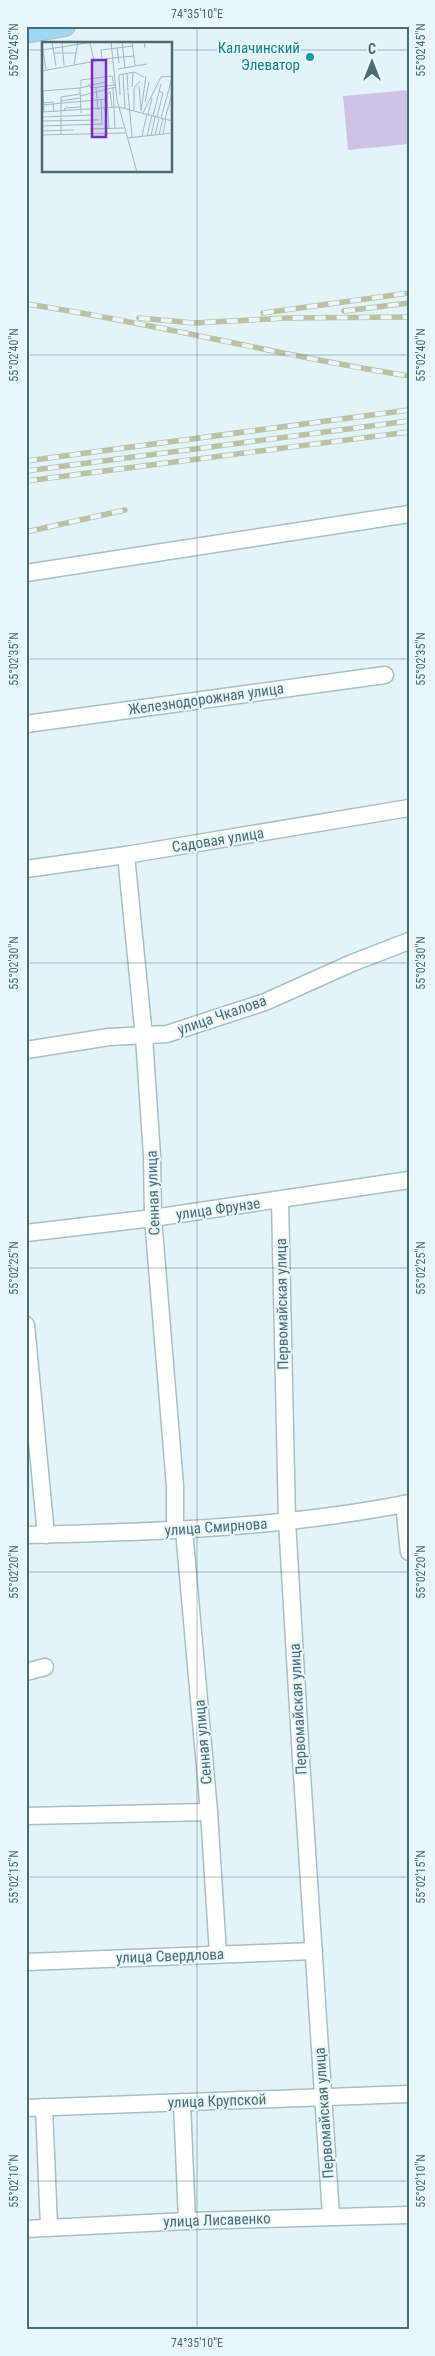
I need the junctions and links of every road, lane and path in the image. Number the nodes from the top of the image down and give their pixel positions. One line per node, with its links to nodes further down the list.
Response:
1 (61, 26): 2 (main road); 3 (main road)
2 (65, 26)
3 (26, 33)
4 (409, 514): 5 (street)
5 (26, 572)
6 (385, 675): 7 (street, Железнодорожная улица)
7 (26, 724)
8 (409, 808): 9 (street, Садовая улица)
9 (126, 855): 10 (street, Садовая улица); 12 (street, Сенная улица)
10 (26, 869)
11 (409, 941): 12 (street, улица Чкалова)
12 (144, 1037): 13 (street, улица Чкалова); 16 (street, Сенная улица)
13 (26, 1050)
14 (409, 1180): 15 (street, улица Фрунзе)
15 (280, 1200): 16 (street, улица Фрунзе); 20 (street, Первомайская улица)
16 (153, 1218): 17 (street, улица Фрунзе); 21 (street, Сенная улица)
17 (26, 1233)
18 (26, 1325): 23 (street)
19 (406, 1504): 20 (street, улица Смирнова); 24 (street, улица Смирнова)
20 (287, 1522): 21 (street, улица Смирнова); 29 (street, Первомайская улица)
21 (180, 1530): 23 (street, улица Смирнова); 27 (street, Сенная улица)
22 (26, 1535): 23 (street, улица Смирнова)
23 (46, 1535)
24 (409, 1552)
25 (45, 1667): 26 (street)
26 (26, 1672)
27 (209, 1812): 28 (street); 30 (street, Сенная улица)
28 (26, 1816)
29 (314, 1951): 30 (street, улица Свердлова); 33 (street, Первомайская улица)
30 (218, 1954): 31 (street, улица Свердлова)
31 (26, 1962)
32 (409, 2094): 33 (street, улица Крупской)
33 (323, 2097): 34 (street, улица Крупской); 38 (street, Первомайская улица)
34 (182, 2102): 35 (street, улица Крупской); 39 (street)
35 (44, 2107): 36 (street, улица Крупской); 40 (street)
36 (26, 2108)
37 (409, 2215): 38 (street, улица Лисавенко)
38 (332, 2216): 39 (street, улица Лисавенко)
39 (188, 2221): 40 (street, улица Лисавенко)
40 (49, 2227): 41 (street, улица Лисавенко)
41 (26, 2229)

